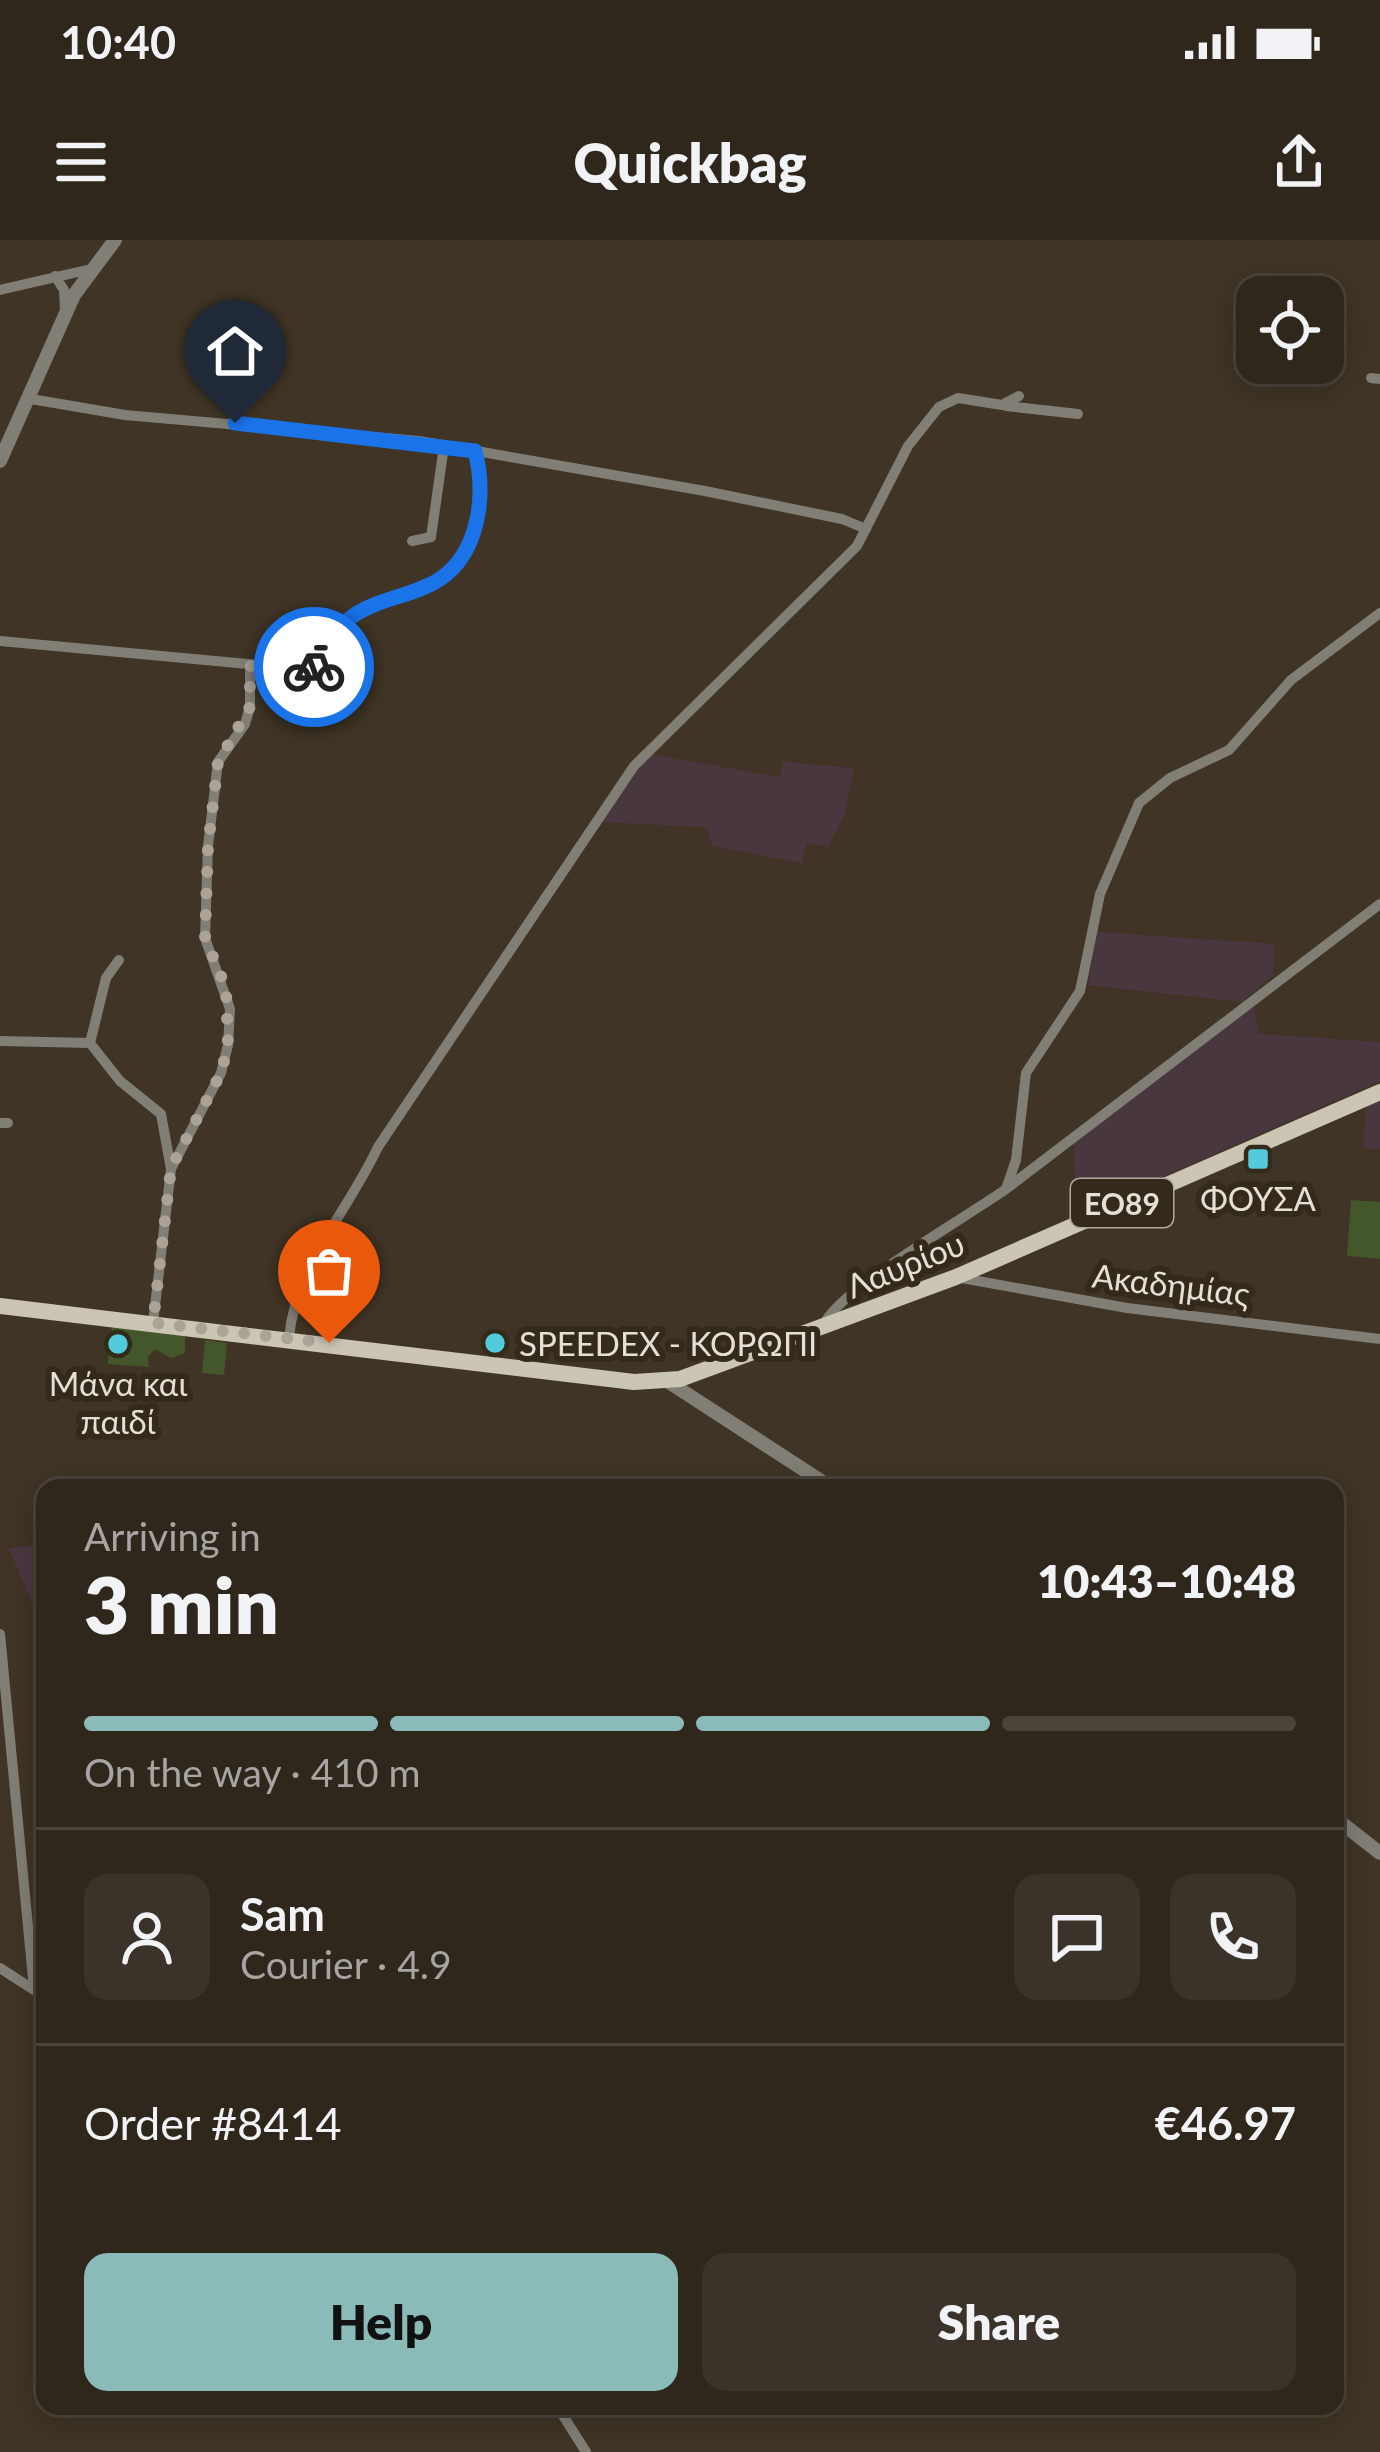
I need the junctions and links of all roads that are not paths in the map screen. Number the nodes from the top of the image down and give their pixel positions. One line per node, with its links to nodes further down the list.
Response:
1 (116, 240): 2 (street)
2 (91, 269): 3 (street); 5 (street)
3 (55, 276): 4 (street); 5 (street)
4 (0, 290)
5 (65, 313): 7 (street)
6 (1019, 397): 8 (street)
7 (31, 399): 10 (street); 12 (street)
8 (1002, 405): 9 (street); 13 (street)
9 (1078, 414)
10 (444, 446): 11 (street); 14 (street)
11 (475, 451): 13 (street); 17 (street)
12 (0, 461)
13 (866, 530): 31 (street)
14 (412, 541)
15 (1380, 614): 24 (street)
16 (0, 640): 17 (street)
17 (250, 666): 23 (street)
18 (1380, 904): 24 (street)
19 (118, 960): 21 (street)
20 (0, 1041): 21 (street)
21 (90, 1043): 23 (street)
22 (1380, 1092): 25 (main road, Λαυρίου / ΕΟ89)
23 (171, 1168): 29 (street)
24 (1006, 1189): 30 (street)
25 (956, 1277): 30 (main road, Λαυρίου / ΕΟ89); 32 (street, Ακαδημίας)
26 (0, 1306): 27 (main road, Λαυρίου / ΕΟ89)
27 (29, 1306): 28 (main road, ΕΟ89); 29 (main road, Λαυρίου / ΕΟ89)
28 (0, 1316)
29 (153, 1323): 31 (main road, Λαυρίου / ΕΟ89)
30 (823, 1328): 33 (main road, Λαυρίου / ΕΟ89)
31 (289, 1338): 33 (main road, Λαυρίου / ΕΟ89)
32 (1380, 1339)
33 (667, 1381): 34 (street)
34 (818, 1479)
35 (0, 1634): 36 (street)
36 (1, 1651): 37 (street)
37 (2, 1668): 38 (street)
38 (6, 1747): 42 (street)
39 (1344, 1825): 40 (street)
40 (1380, 1853)
41 (0, 1968): 43 (street)
42 (36, 1971)
43 (36, 1991)
44 (562, 2415): 45 (street)
45 (586, 2452)

